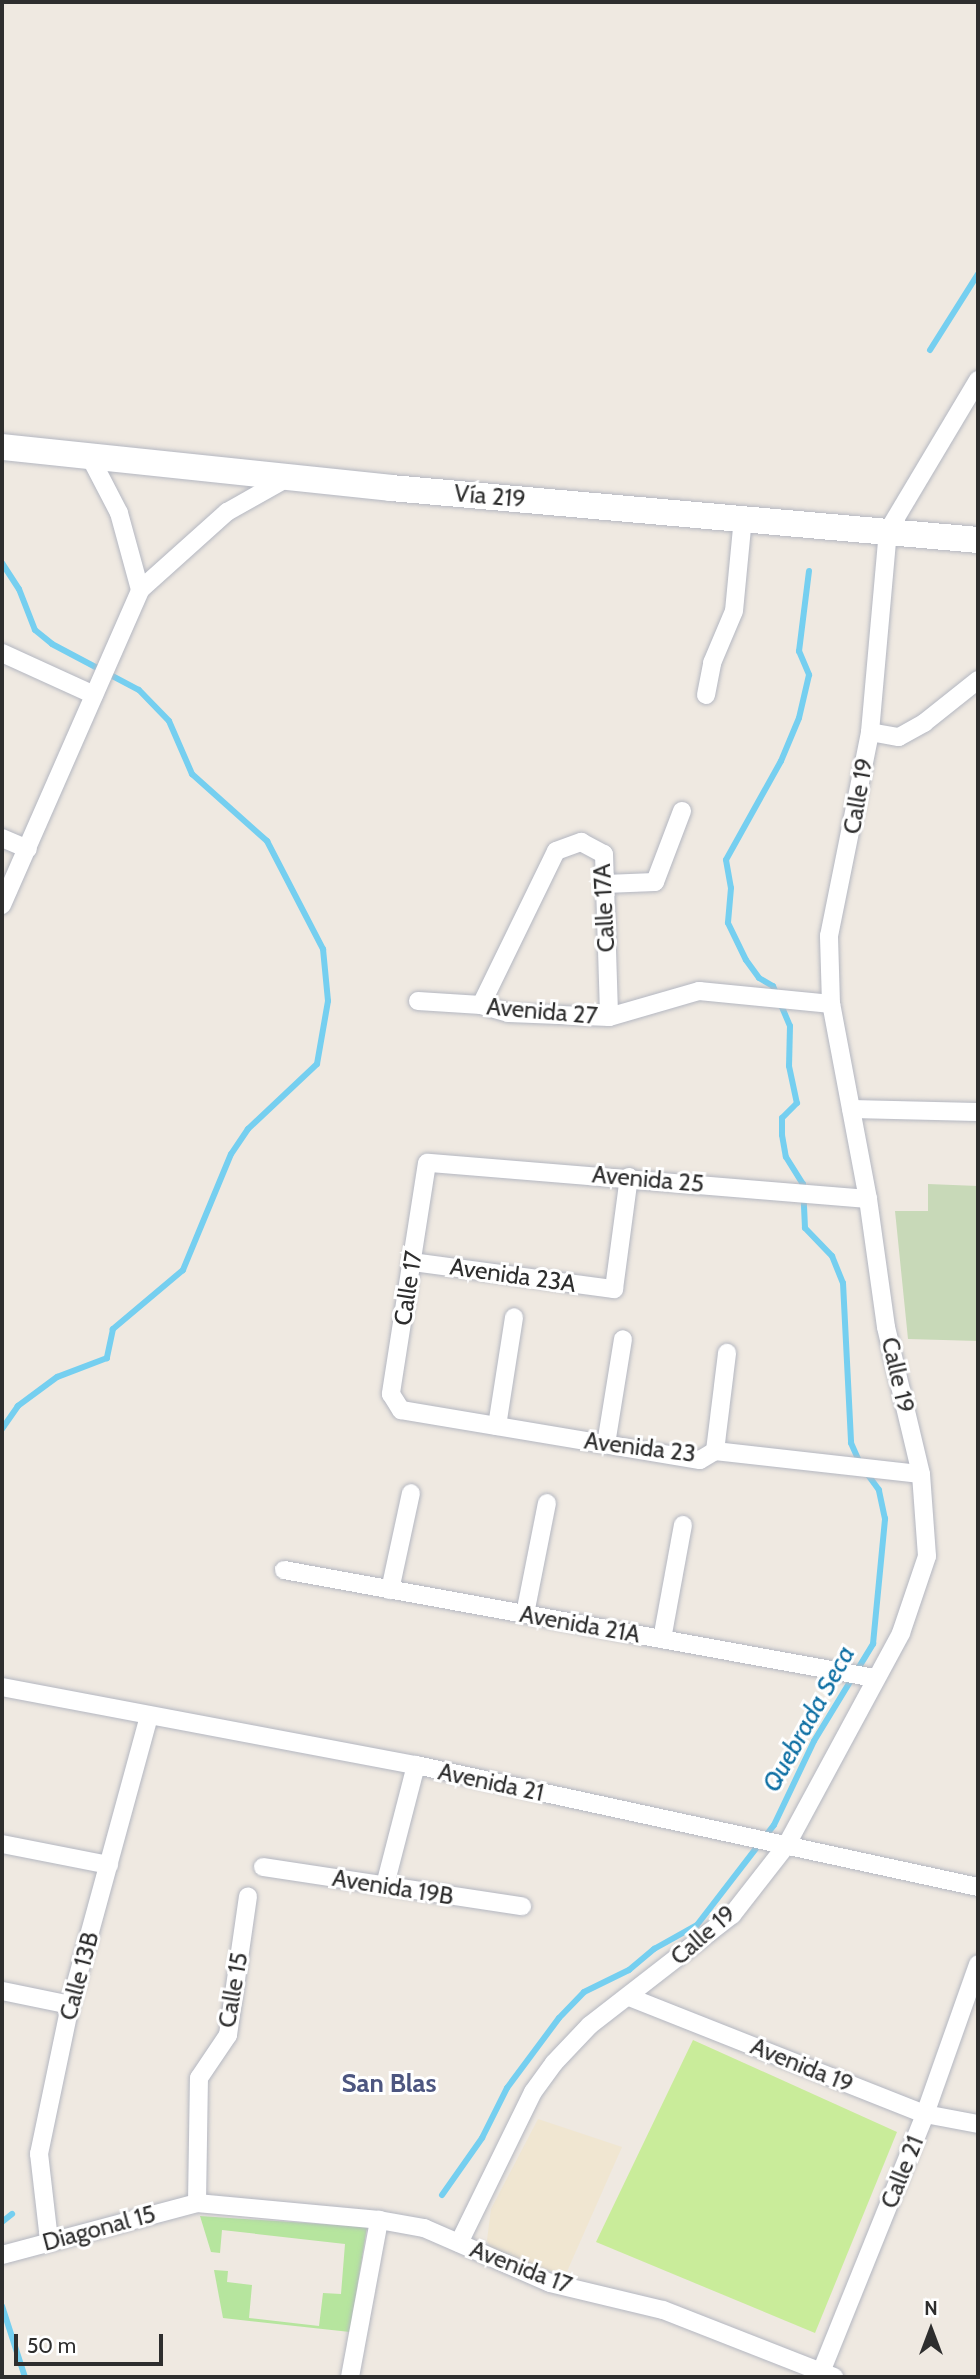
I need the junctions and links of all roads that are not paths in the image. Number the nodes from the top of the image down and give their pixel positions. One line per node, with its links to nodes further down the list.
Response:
1 (978, 380): 6 (street, Calle 19)
2 (2, 447): 3 (main road, Vía 219)
3 (90, 457): 4 (main road, Vía 219); 8 (street)
4 (290, 477): 5 (main road, Vía 219); 8 (street)
5 (743, 517): 6 (main road, Vía 219); 12 (street)
6 (888, 531): 7 (main road, Vía 219); 13 (street, Calle 19)
7 (978, 540)
8 (140, 590): 11 (street)
9 (2, 653): 11 (street)
10 (978, 680): 13 (street)
11 (94, 695): 16 (street)
12 (706, 695)
13 (870, 732): 20 (street, Calle 19)
14 (682, 811): 17 (street)
15 (2, 838): 16 (street)
16 (29, 849): 18 (street)
17 (605, 884): 21 (street, Calle 17A); 22 (street, Calle 17A)
18 (2, 905)
19 (418, 1001): 21 (street, Avenida 27)
20 (831, 1003): 22 (street, Avenida 27); 23 (street, Calle 19)
21 (481, 1006): 22 (street, Avenida 27)
22 (609, 1017)
23 (852, 1109): 24 (street); 27 (street, Calle 19)
24 (978, 1112)
25 (427, 1163): 26 (street, Avenida 25); 28 (street, Calle 17)
26 (629, 1177): 27 (street, Avenida 25); 28 (street, Avenida 23A)
27 (868, 1199): 36 (street, Calle 19)
28 (413, 1262): 32 (street, Calle 17)
29 (514, 1317): 33 (street)
30 (623, 1339): 34 (street)
31 (727, 1353): 35 (street)
32 (401, 1410): 33 (street, Avenida 23)
33 (497, 1426): 34 (street, Avenida 23)
34 (606, 1444): 35 (street, Avenida 23)
35 (715, 1451): 36 (street, Avenida 23)
36 (921, 1474): 44 (street, Calle 19)
37 (411, 1493): 41 (street)
38 (547, 1503): 42 (street)
39 (683, 1525): 43 (street)
40 (284, 1570): 41 (street, Avenida 21A)
41 (390, 1590): 42 (street, Avenida 21A)
42 (526, 1614): 43 (street, Avenida 21A)
43 (662, 1639): 44 (street, Avenida 21A)
44 (875, 1678): 49 (street, Calle 19)
45 (2, 1687): 46 (street, Avenida 21)
46 (149, 1717): 47 (street, Avenida 21); 50 (street, Calle 13B)
47 (416, 1765): 49 (street, Avenida 21); 52 (street)
48 (2, 1844): 50 (street)
49 (786, 1846): 53 (street, Avenida 21); 58 (street, Calle 19)
50 (109, 1865): 60 (street, Calle 13B)
51 (263, 1867): 52 (street, Avenida 19B)
52 (386, 1885): 55 (street, Avenida 19B)
53 (978, 1887)
54 (248, 1896): 63 (street, Calle 15)
55 (522, 1906)
56 (978, 1964): 59 (street, Calle 21)
57 (2, 1991): 60 (street)
58 (629, 1997): 61 (street, Avenida 19); 66 (street, Calle 19)
59 (972, 2003): 61 (street, Calle 21)
60 (70, 2005): 65 (street, Calle 13B)
61 (925, 2114): 62 (street, Avenida 19); 68 (street, Calle 21)
62 (978, 2124)
63 (197, 2203): 64 (street, Avenida 17); 65 (street, Diagonal 15)
64 (379, 2220): 66 (street, Avenida 17); 69 (street)
65 (49, 2240): 67 (street, Diagonal 15)
66 (459, 2243): 68 (street, Avenida 17)
67 (2, 2255)
68 (824, 2376)
69 (350, 2377)

